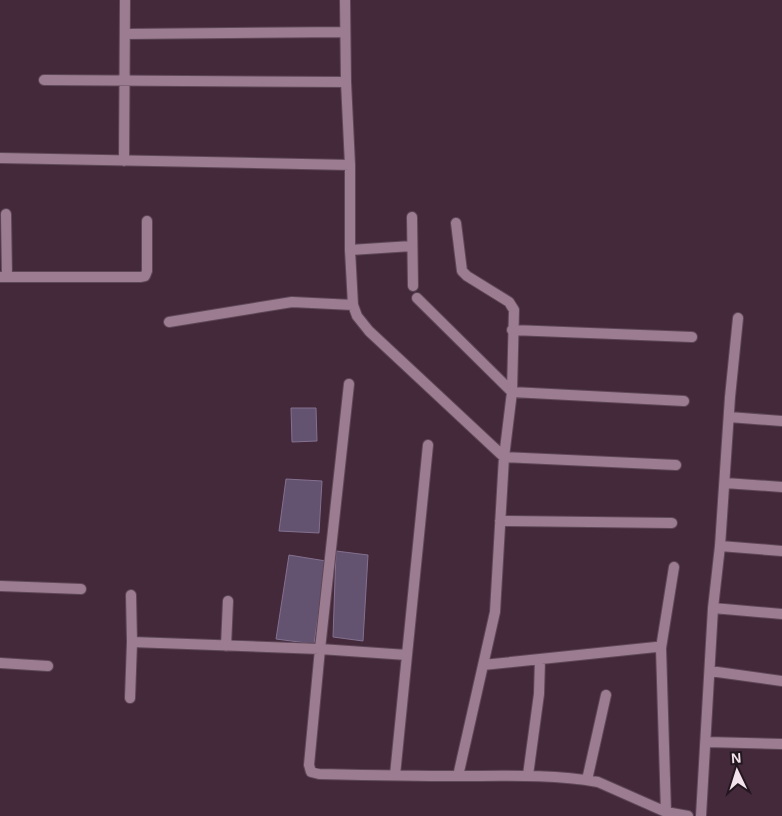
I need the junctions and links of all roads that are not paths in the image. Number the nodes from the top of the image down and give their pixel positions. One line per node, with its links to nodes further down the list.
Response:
1 (125, 0): 4 (street)
2 (344, 0): 3 (street)
3 (345, 32): 4 (street); 7 (street)
4 (125, 34): 6 (street)
5 (44, 80): 6 (street)
6 (125, 82): 7 (street); 9 (street)
7 (346, 82): 10 (street)
8 (0, 158): 9 (street)
9 (124, 161): 10 (street)
10 (350, 165): 16 (street)
11 (6, 214): 17 (street)
12 (412, 217): 15 (street)
13 (147, 222): 17 (street)
14 (456, 223): 23 (street)
15 (412, 246): 16 (street); 18 (street)
16 (350, 250): 20 (street)
17 (4, 277)
18 (413, 286)
19 (417, 298): 26 (street)
20 (353, 305): 22 (street); 31 (street)
21 (738, 318): 28 (street)
22 (169, 322)
23 (512, 330): 24 (street); 26 (street)
24 (692, 337)
25 (349, 384): 49 (street)
26 (512, 392): 27 (street); 31 (street)
27 (684, 401)
28 (729, 417): 29 (street); 33 (street)
29 (782, 421)
30 (428, 445): 50 (street)
31 (504, 457): 32 (street); 35 (street)
32 (676, 465)
33 (725, 483): 34 (street); 37 (street)
34 (782, 487)
35 (500, 521): 36 (street); 53 (street)
36 (672, 523)
37 (720, 546): 38 (street); 44 (street)
38 (782, 551)
39 (674, 567): 48 (street)
40 (0, 586): 41 (street)
41 (81, 589)
42 (132, 595): 46 (street)
43 (228, 601): 47 (street)
44 (713, 608): 45 (street); 55 (street)
45 (782, 614)
46 (132, 642): 47 (street); 58 (street)
47 (226, 646): 49 (street)
48 (660, 648): 51 (street); 65 (street)
49 (320, 649): 50 (street); 61 (street)
50 (407, 655): 61 (street)
51 (540, 659): 53 (street); 62 (street)
52 (0, 663): 54 (street)
53 (483, 665): 63 (street)
54 (48, 666)
55 (710, 671): 56 (street); 59 (street)
56 (782, 681)
57 (606, 695): 64 (street)
58 (130, 698)
59 (706, 742): 60 (street); 67 (street)
60 (782, 744)
61 (395, 775): 63 (street)
62 (528, 775): 63 (street); 64 (street)
63 (458, 776)
64 (587, 780): 65 (street)
65 (666, 812): 66 (street)
66 (688, 816)
67 (701, 816)

